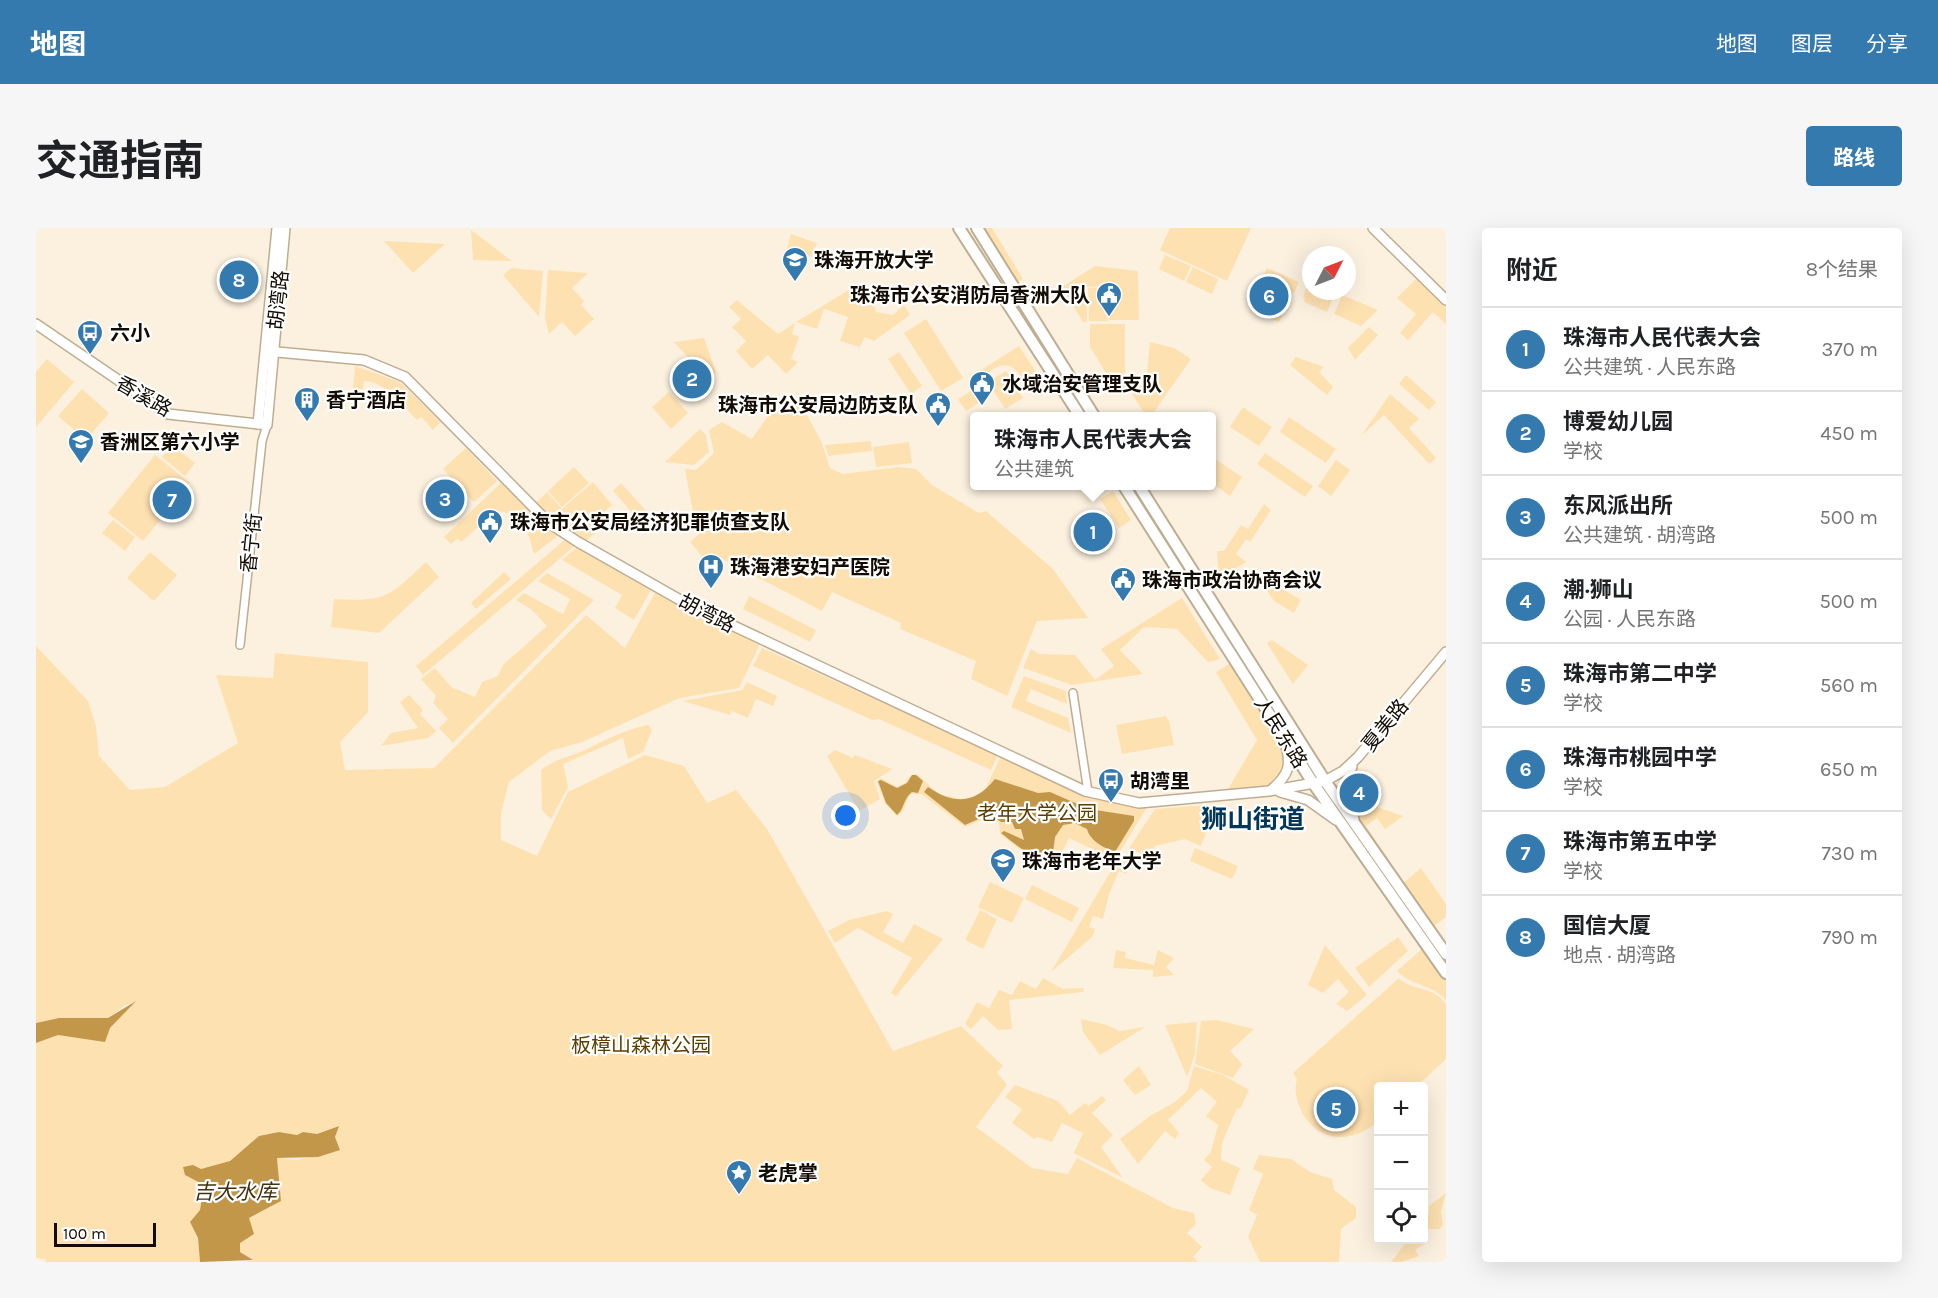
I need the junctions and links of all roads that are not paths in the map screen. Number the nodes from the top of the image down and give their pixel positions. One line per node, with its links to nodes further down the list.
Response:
1 (277, 228): 8 (street, 胡湾路)
2 (285, 228): 8 (street, 胡湾路)
3 (960, 228): 9 (main road)
4 (977, 228): 10 (main road)
5 (1373, 228): 6 (street)
6 (1446, 300)
7 (36, 324): 11 (street, 香溪路)
8 (269, 352): 11 (street, 香宁街); 22 (street, 胡湾路)
9 (1077, 412)
10 (1092, 412)
11 (262, 425): 14 (street, 香宁街)
12 (1127, 490): 17 (main road, 人民东路)
13 (1142, 490): 19 (main road, 人民东路)
14 (240, 645)
15 (1446, 652): 18 (street, 夏美路)
16 (1073, 693): 22 (street)
17 (1278, 726): 20 (main road, 人民东路); 21 (street)
18 (1358, 757): 19 (street, 夏美路); 23 (street)
19 (1325, 781): 20 (street, 夏美路); 23 (main road, 人民东路)
20 (1313, 783): 21 (street, 胡湾路); 24 (main road, 人民东路)
21 (1269, 791): 22 (street, 胡湾路); 24 (street)
22 (1089, 792)
23 (1355, 824): 25 (main road, 人民东路)
24 (1342, 826): 26 (main road, 人民东路)
25 (1446, 954)
26 (1446, 973)

